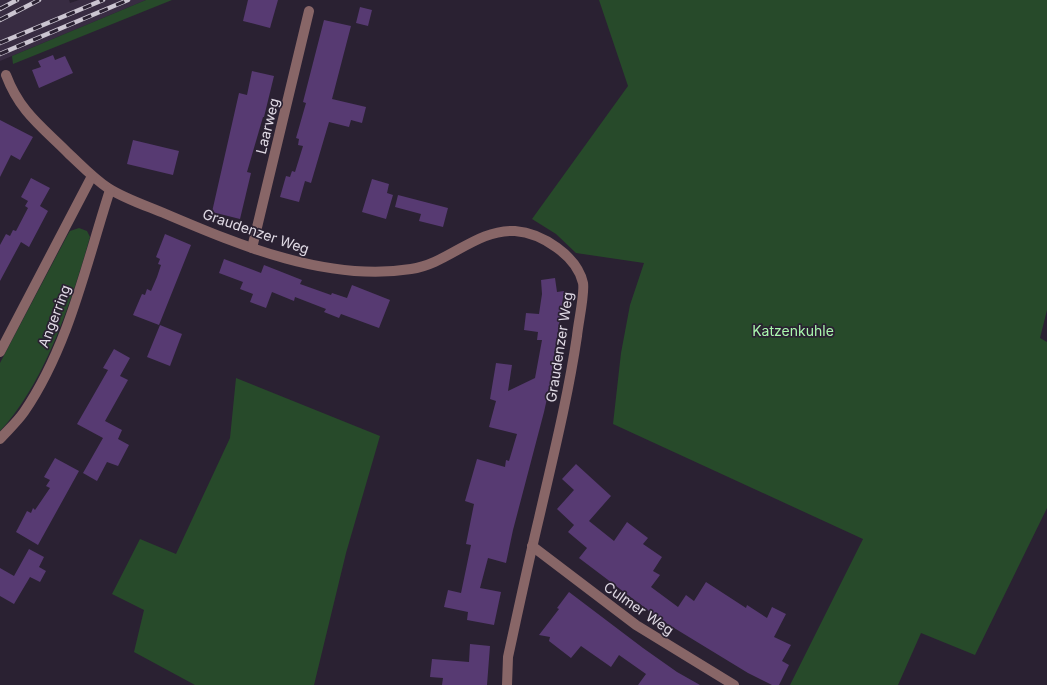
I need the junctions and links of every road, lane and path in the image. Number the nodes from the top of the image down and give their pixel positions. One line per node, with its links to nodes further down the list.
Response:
1 (309, 11): 5 (street, Laarweg)
2 (6, 76): 3 (street, Graudenzer Weg)
3 (92, 176): 4 (street, Graudenzer Weg); 6 (street, Angerring)
4 (110, 190): 5 (street, Graudenzer Weg); 7 (street, Angerring)
5 (252, 248): 8 (street, Graudenzer Weg)
6 (0, 352)
7 (0, 440)
8 (532, 546): 9 (street, Graudenzer Weg); 10 (street, Culmer Weg)
9 (507, 685)
10 (734, 685)

